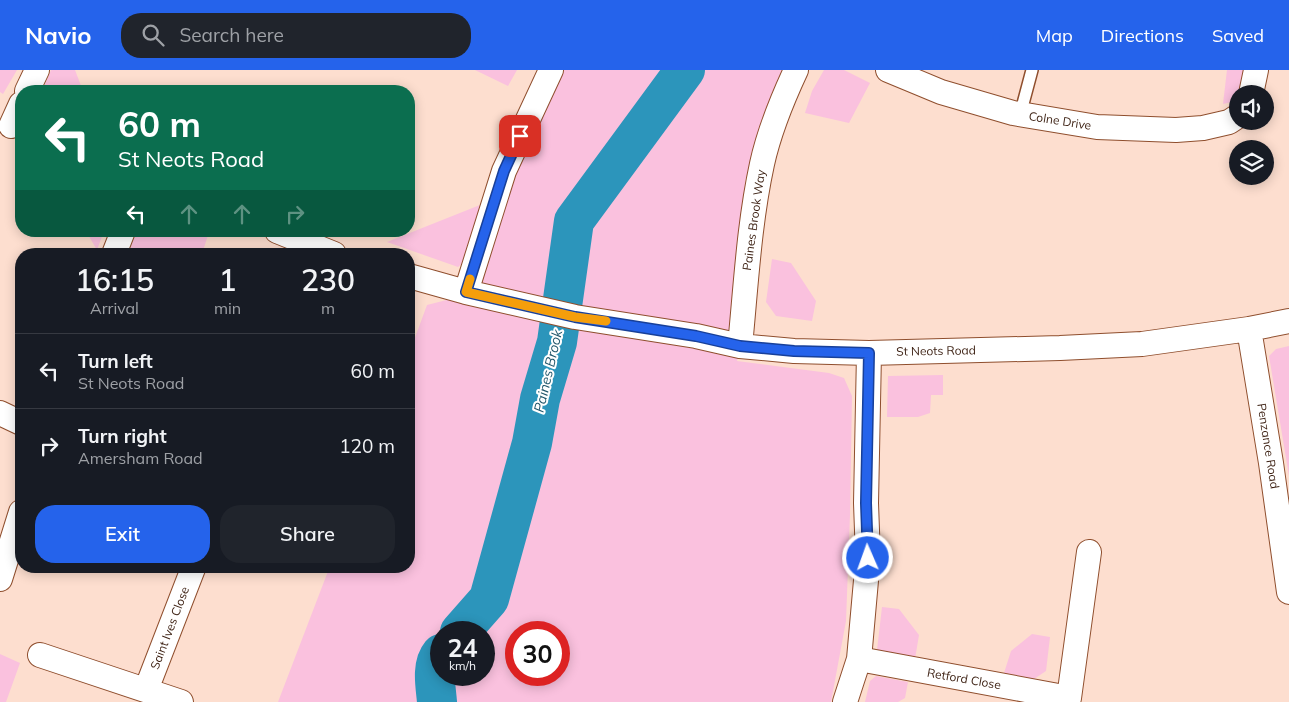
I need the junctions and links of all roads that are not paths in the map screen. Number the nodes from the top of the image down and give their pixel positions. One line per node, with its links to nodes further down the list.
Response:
1 (37, 70): 7 (street)
2 (796, 70): 17 (street, Paines Brook Way)
3 (888, 70): 9 (street, Colne Drive)
4 (1032, 70): 9 (lane)
5 (1256, 70): 8 (street)
6 (543, 72): 14 (street)
7 (30, 85)
8 (1253, 85)
9 (1020, 115): 10 (street, Colne Drive)
10 (1229, 122)
11 (292, 237): 12 (street)
12 (319, 248)
13 (415, 278): 14 (street, St Neots Road)
14 (466, 292): 17 (street, St Neots Road)
15 (1289, 321): 16 (street, St Neots Road)
16 (1250, 329): 18 (street, St Neots Road); 22 (street, Penzance Road)
17 (740, 346): 18 (street, St Neots Road)
18 (869, 353): 28 (street)
19 (0, 413): 20 (street)
20 (15, 420)
21 (15, 531): 25 (street)
22 (1287, 547): 26 (street, Penzance Road)
23 (1089, 552): 30 (street, Retford Close)
24 (191, 573): 29 (street, Saint Ives Close)
25 (0, 579)
26 (1289, 592)
27 (40, 655): 29 (street)
28 (859, 659): 30 (street, Retford Close); 32 (street)
29 (146, 690): 31 (street)
30 (1068, 700)
31 (181, 702)
32 (845, 702)

